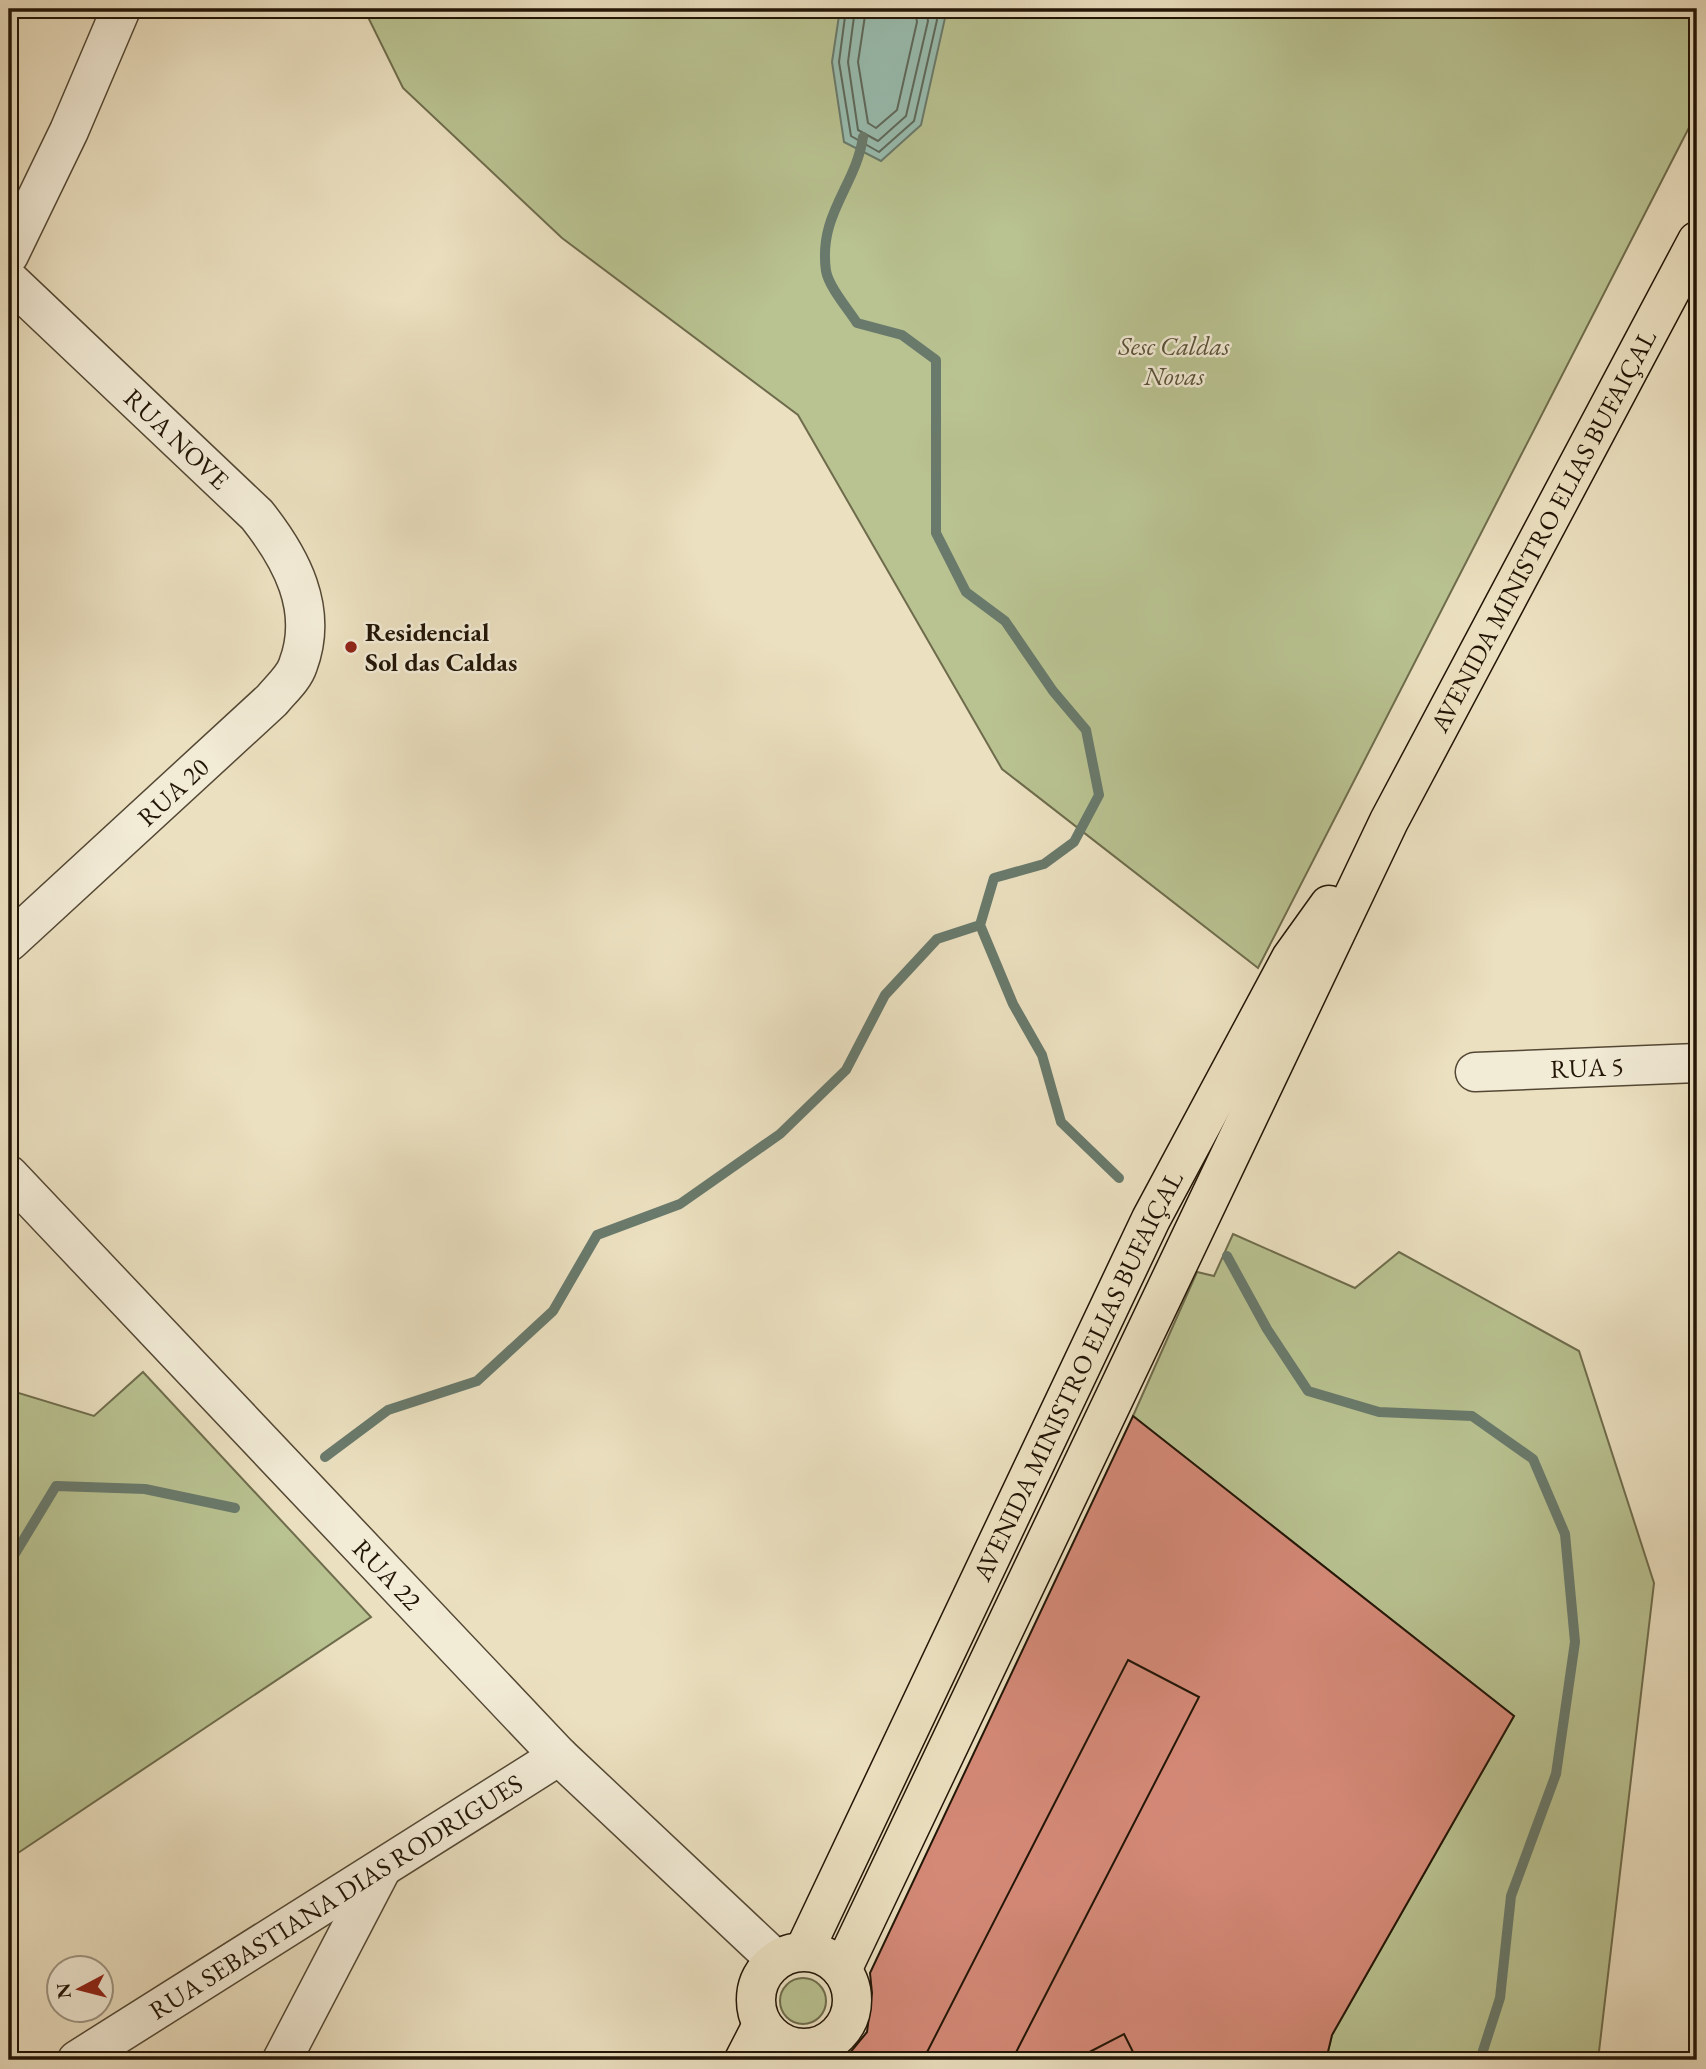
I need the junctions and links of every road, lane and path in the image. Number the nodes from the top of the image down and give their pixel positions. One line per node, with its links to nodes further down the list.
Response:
1 (121, 9): 3 (street)
2 (1697, 241): 6 (main road, AVENIDA MINISTRO ELIAS BUFAIÇAL)
3 (9, 254)
4 (9, 281): 5 (street, RUA NOVE)
5 (307, 622): 7 (street, RUA 20)
6 (1389, 821): 13 (main road, AVENIDA MINISTRO ELIAS BUFAIÇAL); 14 (main road, AVENIDA MINISTRO ELIAS BUFAIÇAL)
7 (9, 942)
8 (1697, 1063): 9 (street, RUA 5)
9 (1475, 1072)
10 (9, 1175): 11 (street, RUA 22)
11 (559, 1756): 12 (street, RUA SEBASTIANA DIAS RODRIGUES); 13 (street, RUA 22)
12 (381, 1870): 17 (street, RUA SEBASTIANA DIAS RODRIGUES); 18 (street)
13 (790, 1956): 14 (main road); 15 (main road)
14 (842, 1970): 16 (main road)
15 (762, 2025): 16 (main road); 19 (main road)
16 (806, 2054)
17 (77, 2060)
18 (282, 2060)
19 (744, 2060)

